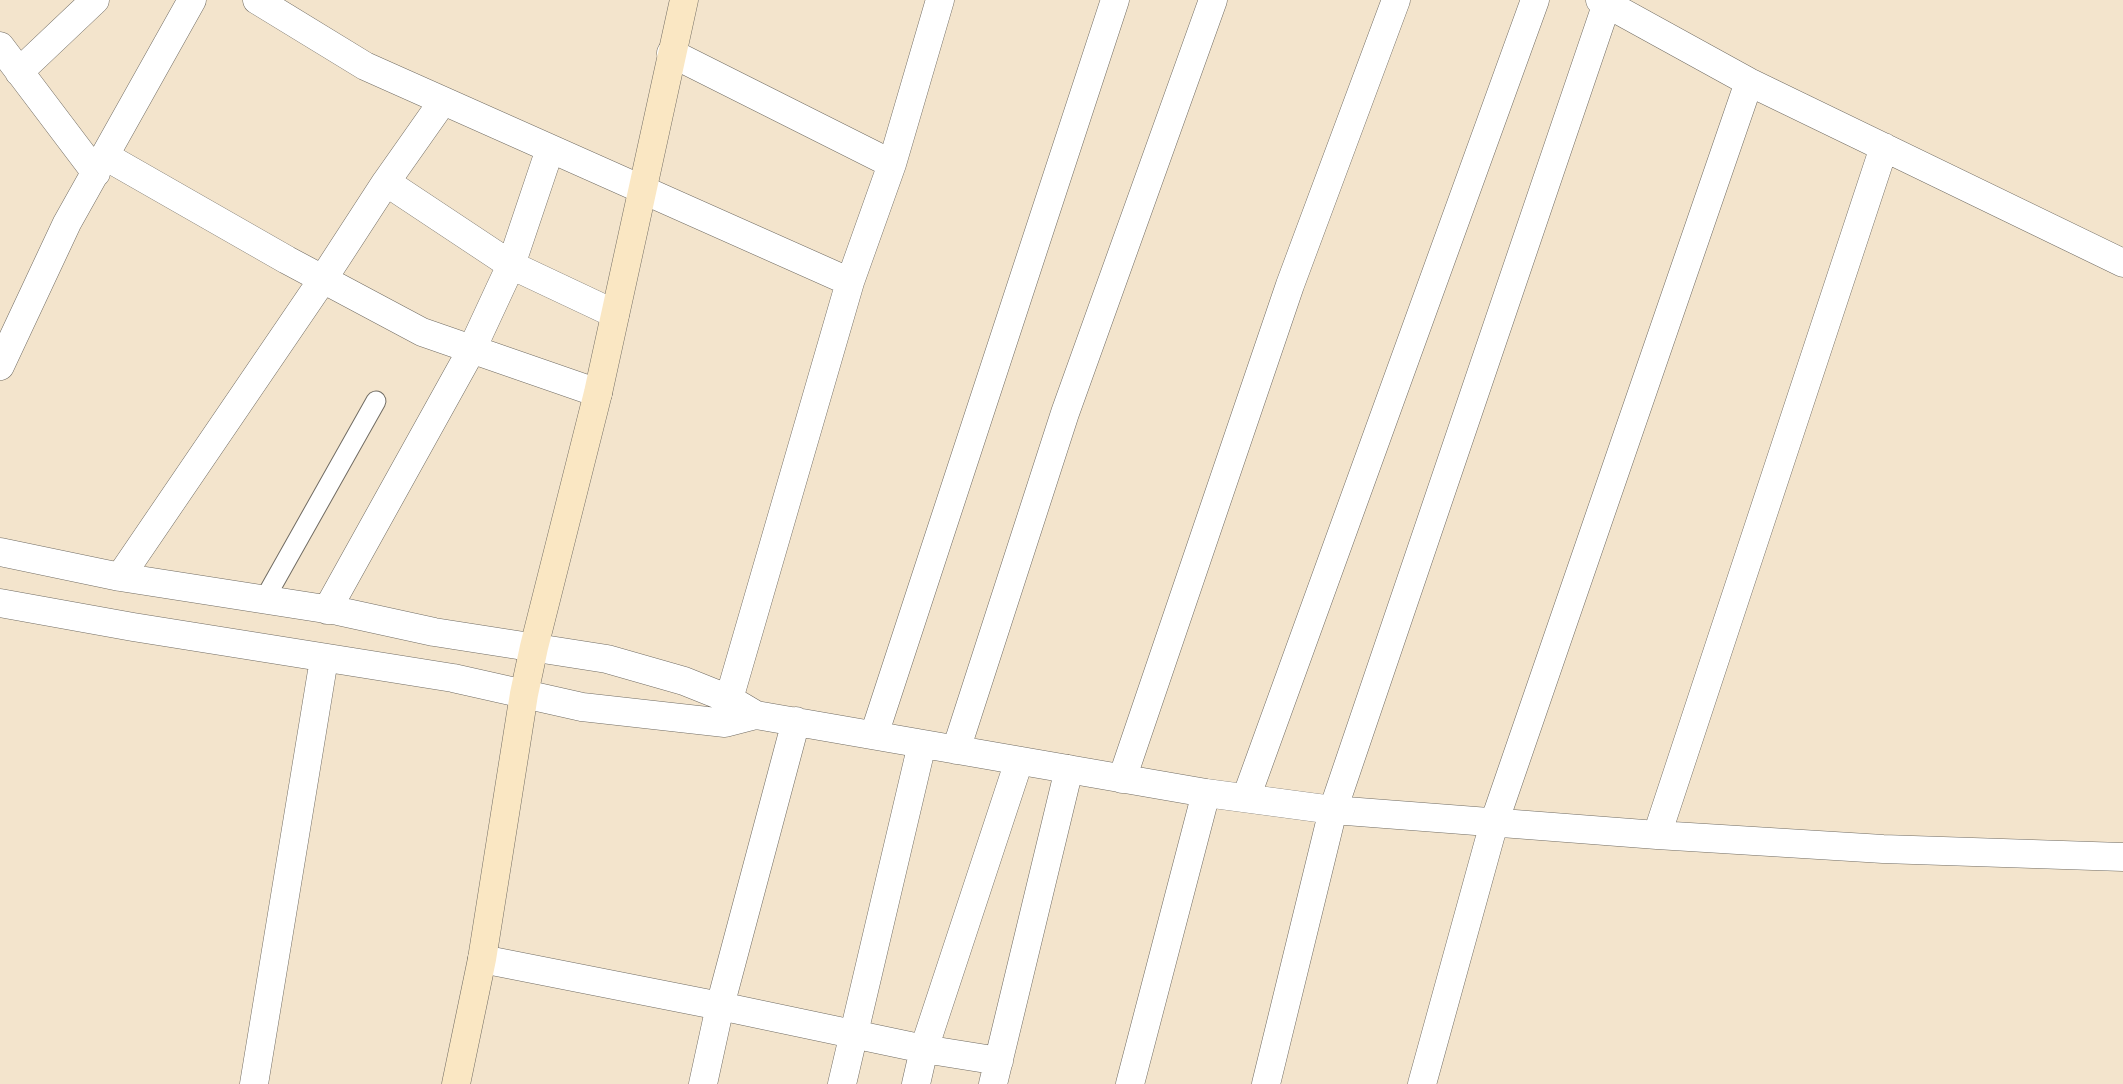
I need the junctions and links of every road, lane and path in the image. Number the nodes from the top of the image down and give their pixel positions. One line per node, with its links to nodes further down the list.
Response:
1 (95, 0): 13 (street)
2 (192, 0): 19 (street)
3 (257, 0): 15 (street)
4 (684, 0): 12 (street)
5 (940, 0): 18 (street)
6 (1114, 0): 41 (street)
7 (1214, 0): 43 (street)
8 (1396, 0): 46 (street)
9 (1535, 0): 48 (street)
10 (1604, 2): 14 (street); 49 (street)
11 (0, 46): 13 (street)
12 (671, 53): 18 (street); 21 (street)
13 (19, 72): 19 (street)
14 (1749, 82): 16 (street); 50 (street)
15 (443, 101): 17 (street); 20 (street)
16 (1884, 148): 22 (street); 51 (street)
17 (550, 149): 21 (street); 23 (street)
18 (892, 164): 25 (street)
19 (101, 165): 24 (street); 28 (street)
20 (386, 182): 23 (street); 24 (street)
21 (641, 190): 25 (street); 26 (street)
22 (2123, 263)
23 (511, 265): 26 (street); 27 (street)
24 (323, 279): 27 (street); 32 (street)
25 (850, 282): 39 (street)
26 (615, 314): 29 (street)
27 (472, 349): 29 (street); 35 (street)
28 (0, 366)
29 (598, 392): 36 (street)
30 (376, 401): 33 (lane)
31 (0, 552): 32 (street)
32 (120, 577): 33 (street)
33 (264, 600): 35 (street)
34 (0, 602): 37 (street)
35 (327, 610): 36 (street)
36 (534, 647): 38 (street); 39 (street)
37 (324, 659): 38 (street); 58 (street)
38 (524, 694): 39 (street); 53 (street)
39 (727, 711): 40 (street)
40 (796, 721): 41 (street); 54 (street)
41 (874, 735): 42 (street)
42 (922, 744): 43 (street); 55 (street)
43 (956, 750): 44 (street)
44 (1019, 761): 45 (street); 56 (street)
45 (1069, 770): 46 (street); 57 (street)
46 (1122, 779): 47 (street)
47 (1206, 794): 48 (street); 63 (street)
48 (1246, 798): 49 (street)
49 (1334, 810): 50 (street); 64 (street)
50 (1494, 823): 51 (street); 65 (street)
51 (1657, 835): 52 (street)
52 (2123, 857)
53 (482, 959): 54 (street); 59 (street)
54 (720, 1006): 55 (street); 60 (street)
55 (854, 1033): 56 (street); 61 (street)
56 (924, 1049): 57 (street); 62 (street)
57 (996, 1072)
58 (254, 1084)
59 (456, 1084)
60 (703, 1084)
61 (842, 1084)
62 (916, 1084)
63 (1130, 1084)
64 (1266, 1084)
65 (1422, 1084)

